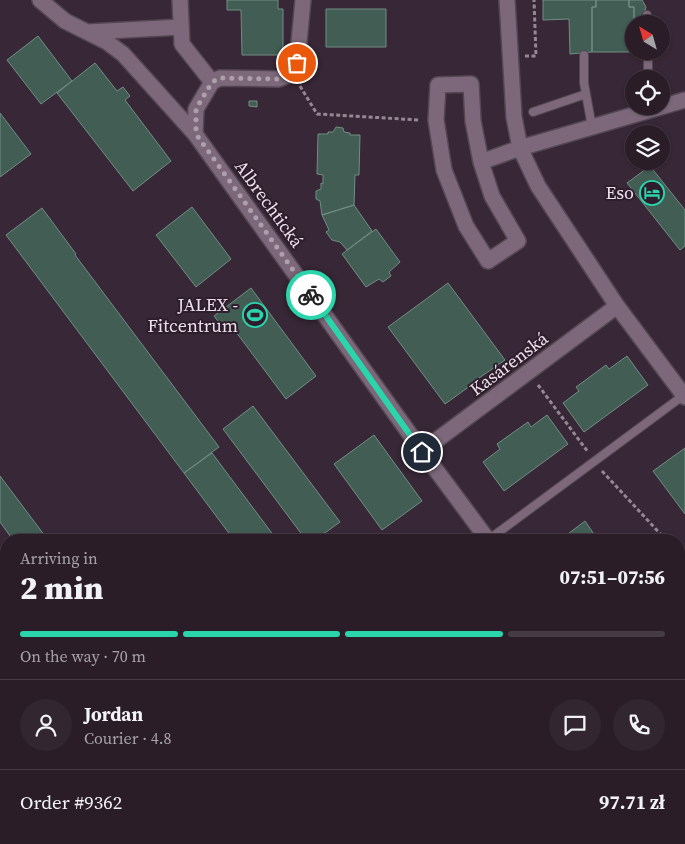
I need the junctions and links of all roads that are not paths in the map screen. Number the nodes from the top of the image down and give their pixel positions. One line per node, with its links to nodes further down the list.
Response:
1 (40, 0): 6 (street, Albrechtická)
2 (180, 0): 5 (street)
3 (303, 0): 8 (street)
4 (507, 0): 16 (street)
5 (181, 27): 6 (street); 8 (street)
6 (87, 32): 15 (street, Albrechtická)
7 (584, 55): 9 (lane)
8 (212, 82): 15 (street)
9 (586, 94): 12 (lane); 14 (lane)
10 (685, 100): 11 (street)
11 (670, 104)
12 (533, 112)
13 (632, 115): 14 (street)
14 (592, 127): 16 (street)
15 (196, 134): 20 (street, Albrechtická)
16 (520, 148): 17 (street); 18 (street)
17 (481, 162): 17 (street)
18 (617, 306): 19 (street); 20 (street, Kasárenská)
19 (684, 396): 22 (lane)
20 (422, 452): 21 (street)
21 (484, 534)
22 (496, 534)

